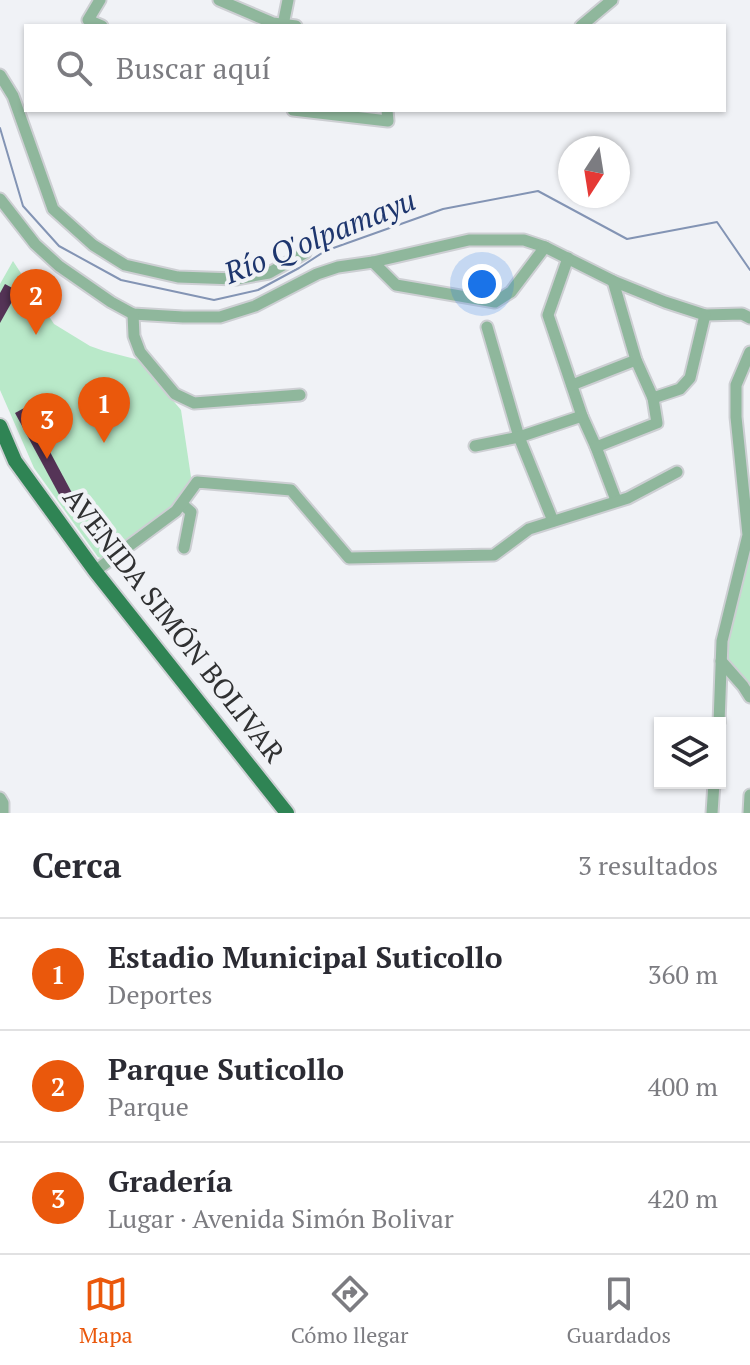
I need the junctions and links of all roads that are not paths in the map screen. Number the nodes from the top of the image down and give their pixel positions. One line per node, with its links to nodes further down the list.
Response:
1 (100, 0): 6 (street)
2 (219, 0): 5 (street)
3 (288, 0): 9 (street)
4 (612, 0): 10 (street)
5 (251, 14): 7 (street); 8 (street)
6 (97, 24)
7 (247, 24)
8 (282, 24)
9 (290, 24)
10 (583, 24)
11 (0, 75): 16 (street)
12 (310, 112): 13 (street)
13 (387, 112)
14 (0, 199): 20 (street)
15 (545, 247): 17 (street); 18 (street); 18 (street)
16 (305, 253)
17 (568, 258): 19 (street); 26 (street)
18 (373, 262): 20 (street)
19 (613, 281): 21 (street); 25 (street)
20 (133, 314): 27 (street)
21 (705, 315): 22 (street); 28 (street)
22 (750, 318)
23 (487, 327): 31 (street)
24 (750, 352): 40 (street)
25 (636, 360): 26 (street); 28 (street)
26 (572, 385): 29 (street)
27 (300, 395)
28 (653, 398): 33 (street)
29 (582, 416): 31 (street); 33 (street)
30 (0, 426): 39 (main road, AVENIDA SIMÓN BOLIVAR)
31 (519, 437): 32 (street); 37 (street)
32 (475, 446)
33 (596, 447): 35 (street)
34 (677, 472): 35 (street)
35 (616, 500): 37 (street)
36 (182, 504): 37 (street); 38 (street); 39 (street)
37 (553, 521)
38 (184, 548)
39 (95, 571): 47 (main road, AVENIDA SIMÓN BOLIVAR)
40 (721, 661): 41 (street); 42 (street)
41 (750, 697)
42 (719, 717)
43 (714, 789): 48 (street)
44 (750, 795): 49 (street)
45 (0, 798): 46 (street)
46 (3, 813)
47 (287, 813)
48 (712, 813)
49 (749, 813)

